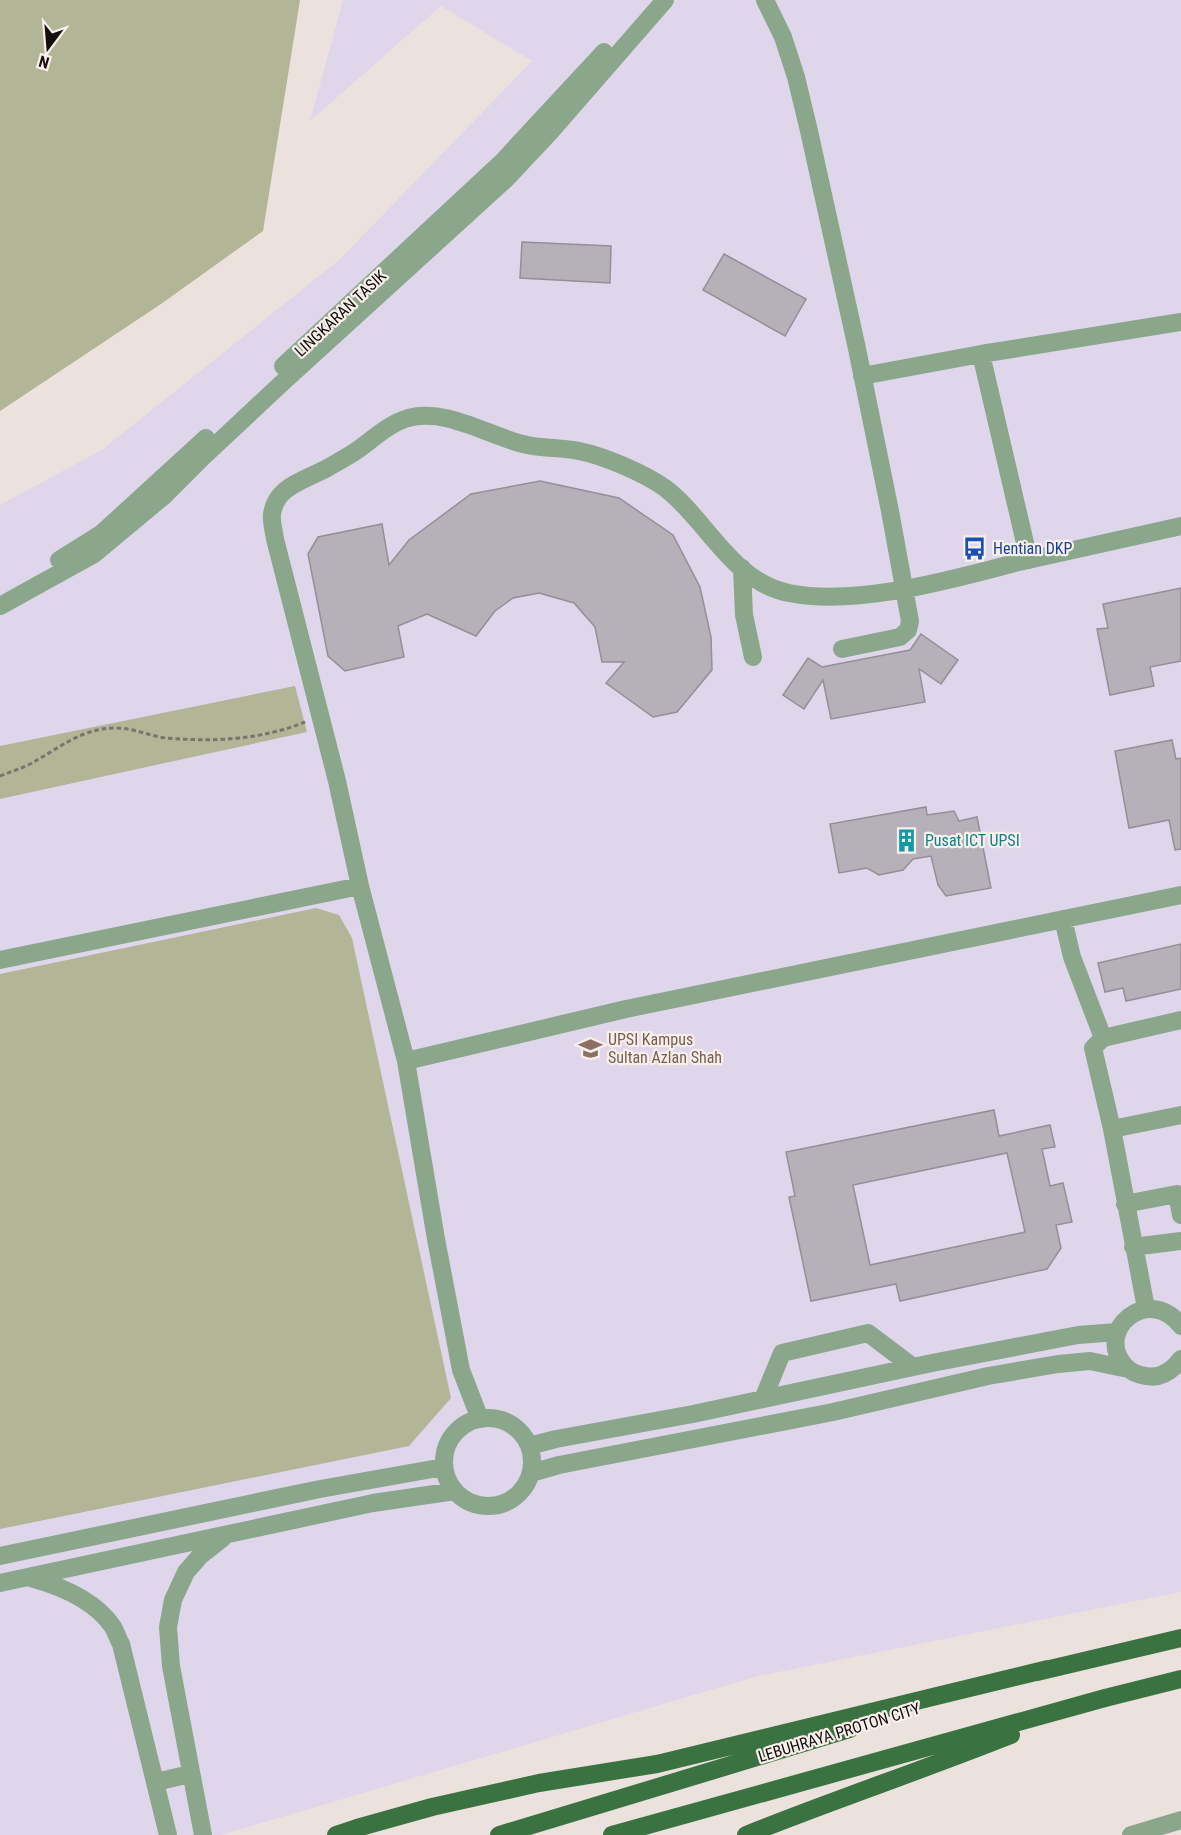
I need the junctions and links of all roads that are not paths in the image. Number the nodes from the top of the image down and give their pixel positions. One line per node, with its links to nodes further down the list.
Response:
1 (651, 0): 11 (street, LINGKARAN TASIK)
2 (665, 0): 12 (street)
3 (765, 0): 6 (street)
4 (1181, 322): 5 (street)
5 (981, 354): 6 (street); 8 (street)
6 (862, 376): 10 (street)
7 (1181, 526): 8 (street)
8 (1029, 560): 10 (street)
9 (742, 568): 10 (street); 14 (street); 15 (street)
10 (903, 589): 13 (street)
11 (0, 593)
12 (0, 606)
13 (842, 649)
14 (753, 657)
15 (360, 886): 18 (street); 21 (street)
16 (1181, 895): 17 (street)
17 (1063, 919): 20 (street); 21 (street)
18 (0, 960)
19 (1181, 1020): 20 (street)
20 (1103, 1038): 23 (street)
21 (406, 1061): 35 (street)
22 (1181, 1115): 23 (street)
23 (1112, 1129): 24 (street)
24 (1125, 1204): 25 (street); 27 (street)
25 (1181, 1215)
26 (1181, 1241): 27 (street)
27 (1133, 1247): 28 (street)
28 (1146, 1308): 29 (street); 30 (street)
29 (1181, 1326)
30 (1118, 1332): 32 (street); 33 (street)
31 (1181, 1359): 33 (street)
32 (913, 1367): 34 (street); 34 (street)
33 (1128, 1369): 38 (street)
34 (763, 1399): 36 (street)
35 (480, 1419): 36 (street); 37 (street)
36 (529, 1446): 38 (street)
37 (444, 1467): 39 (street); 41 (street)
38 (531, 1473): 39 (street)
39 (455, 1491): 40 (street)
40 (226, 1535): 42 (street); 48 (street)
41 (0, 1556)
42 (28, 1578): 43 (street); 49 (street)
43 (0, 1583)
44 (1181, 1638): 45 (main road, LEBUHRAYA PROTON CITY)
45 (1048, 1669): 53 (main road); 54 (main road, LEBUHRAYA PROTON CITY)
46 (1181, 1679): 47 (main road)
47 (1105, 1698): 55 (main road); 56 (main road)
48 (190, 1774): 49 (street); 52 (street)
49 (156, 1782): 51 (street)
50 (1181, 1820): 57 (street)
51 (168, 1835)
52 (203, 1835)
53 (336, 1835)
54 (499, 1835)
55 (612, 1835)
56 (746, 1835)
57 (1131, 1835)

